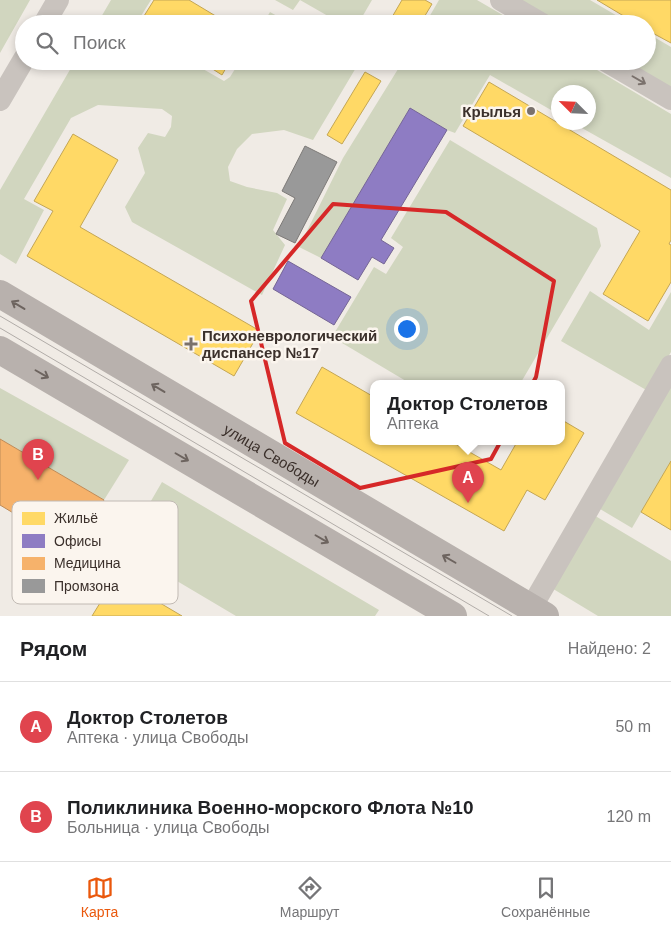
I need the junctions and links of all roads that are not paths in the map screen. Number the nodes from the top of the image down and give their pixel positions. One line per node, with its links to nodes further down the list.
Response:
1 (58, 0): 3 (street)
2 (501, 0): 4 (street)
3 (49, 15)
4 (527, 15)
5 (18, 70): 8 (street)
6 (621, 70): 7 (street, one-way to 7)
7 (671, 99)
8 (0, 100)
9 (0, 294): 12 (main road, улица Свободы, one-way to 9)
10 (0, 350): 13 (main road, one-way to 13)
11 (671, 366): 12 (street)
12 (538, 612)
13 (453, 616)

